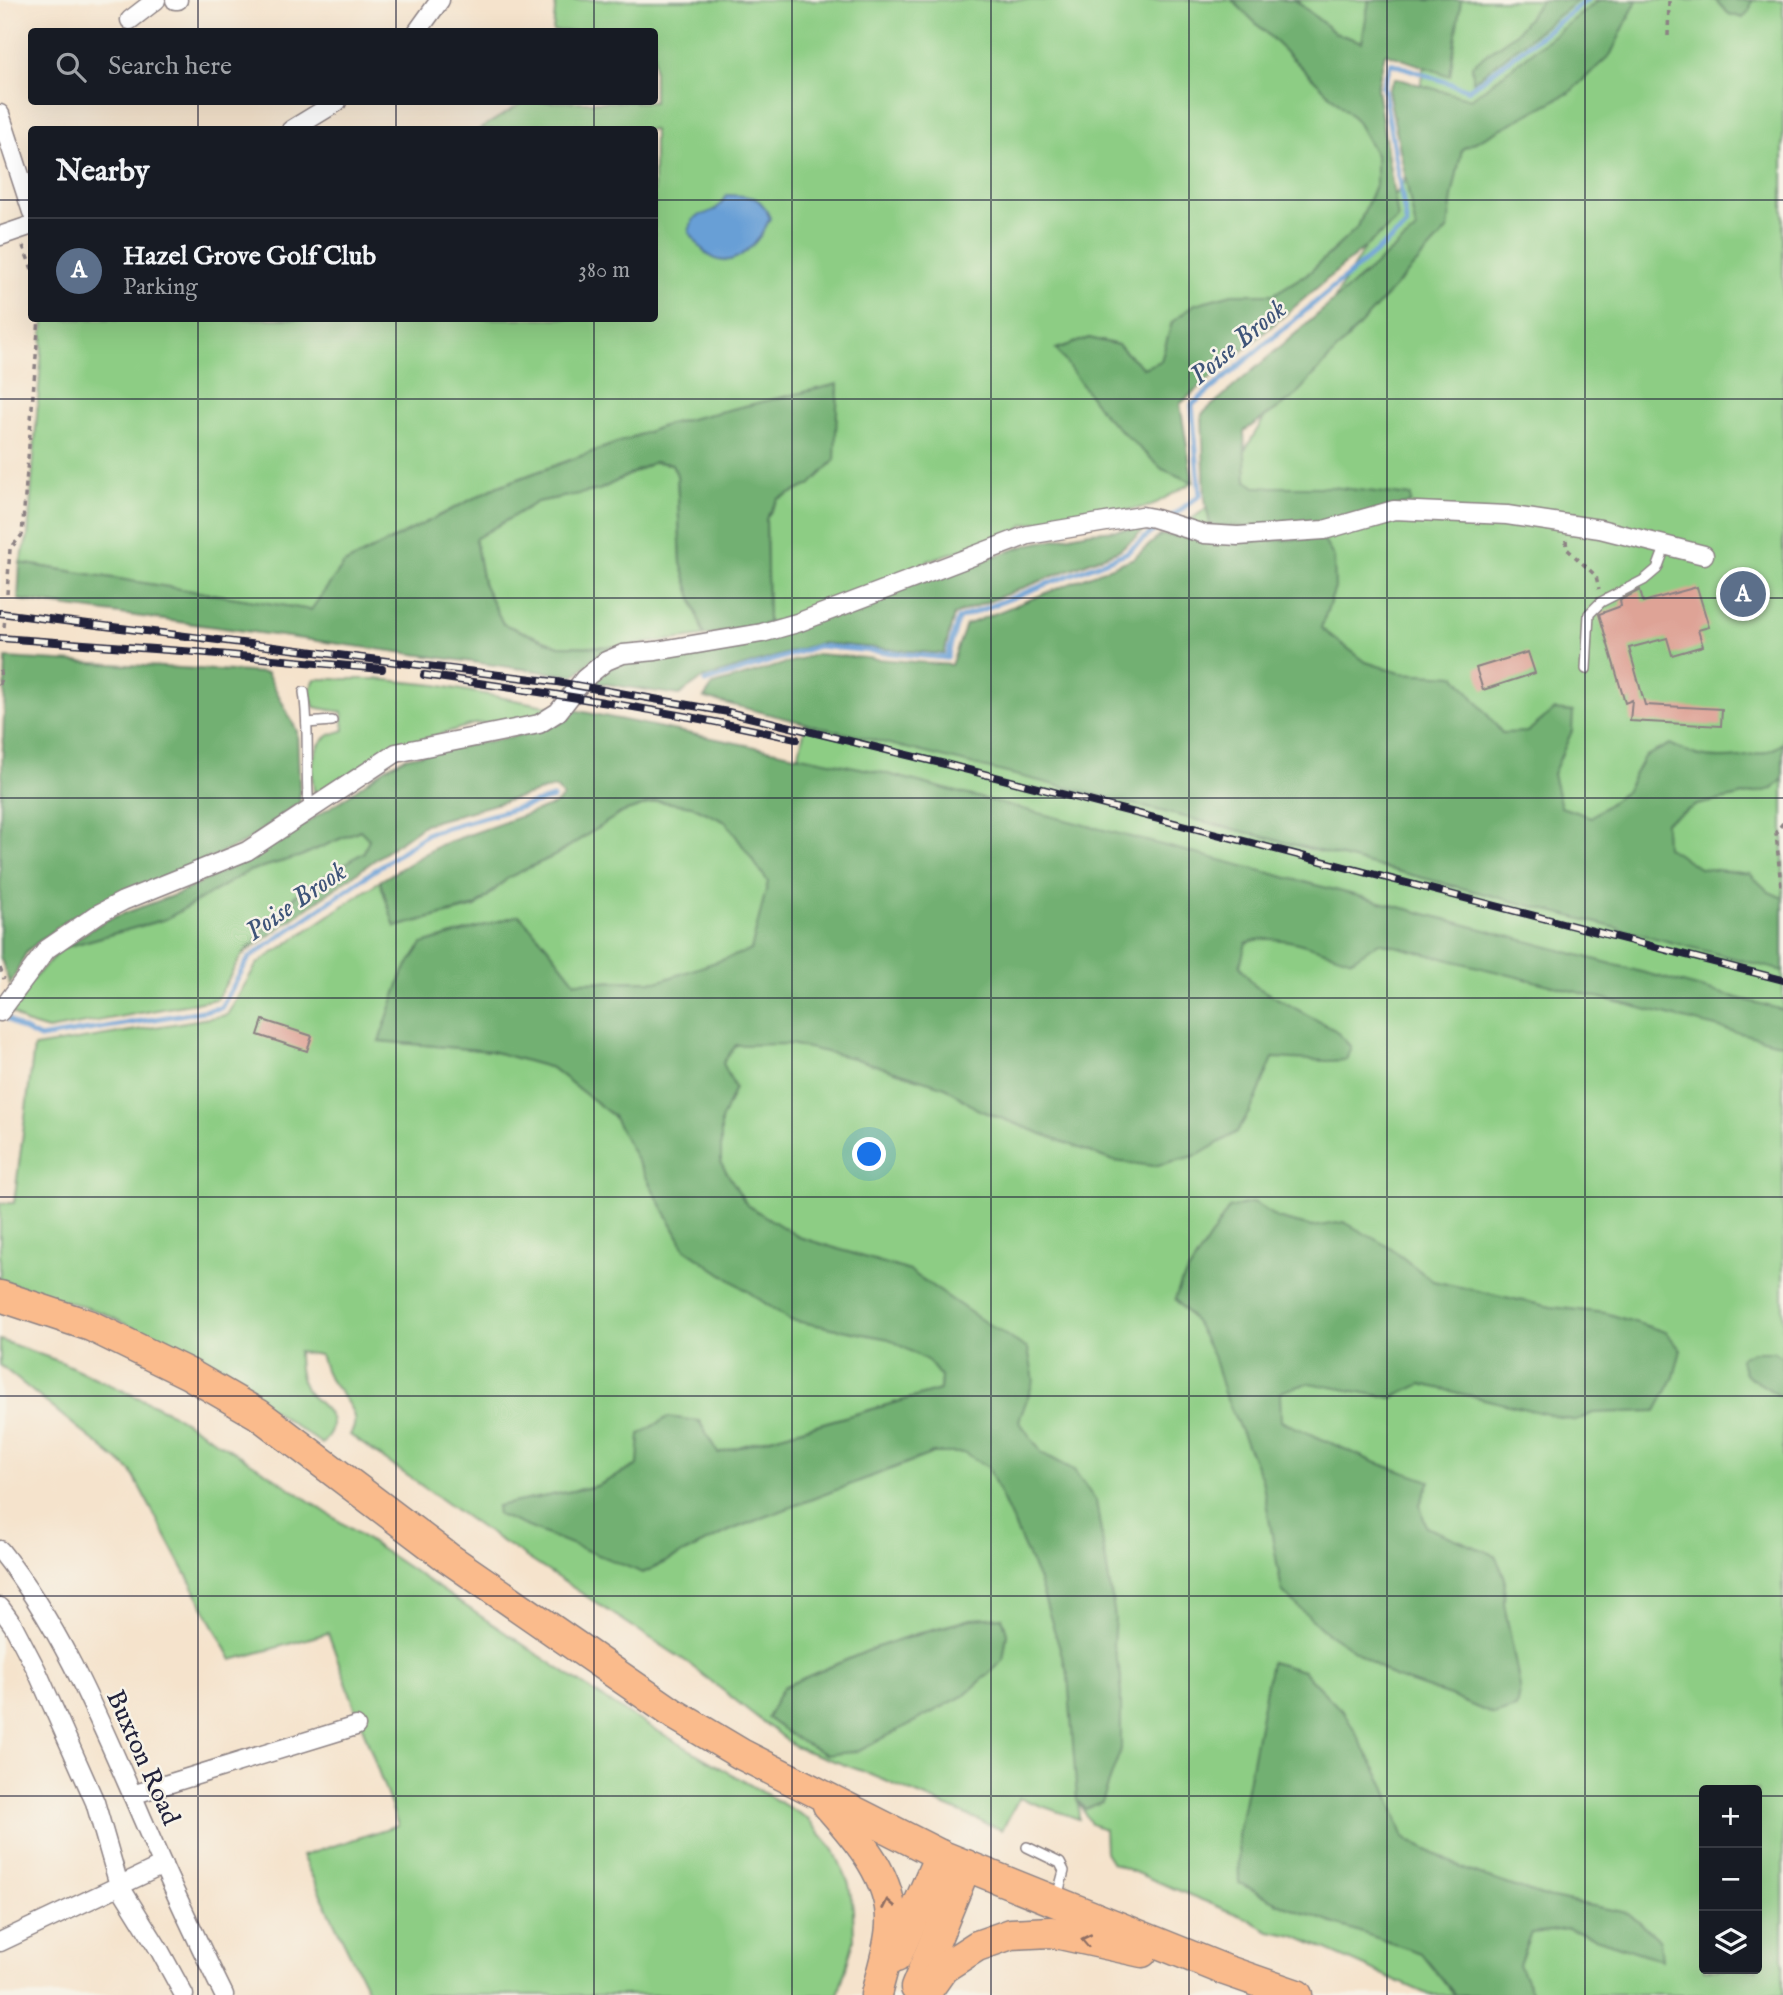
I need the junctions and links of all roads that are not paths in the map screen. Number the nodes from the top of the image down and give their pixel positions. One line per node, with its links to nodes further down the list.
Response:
1 (156, 0): 3 (street)
2 (440, 0): 4 (street)
3 (130, 20)
4 (420, 28)
5 (332, 105): 7 (street)
6 (0, 114): 8 (street)
7 (298, 126)
8 (28, 200)
9 (1666, 545): 10 (street); 11 (lane); 15 (street)
10 (1704, 555)
11 (1586, 669)
12 (304, 692): 14 (lane)
13 (332, 721): 14 (lane)
14 (307, 723): 15 (lane)
15 (309, 808): 16 (street)
16 (4, 1007)
17 (0, 1296): 22 (highway)
18 (0, 1550): 21 (street, Buxton Road)
19 (0, 1607): 26 (street)
20 (356, 1726): 21 (street)
21 (132, 1795): 25 (street, Buxton Road)
22 (820, 1796): 24 (highway); 32 (highway, one-way to 22)
23 (1027, 1847): 27 (lane)
24 (953, 1860): 27 (highway); 32 (highway); 33 (highway)
25 (163, 1865): 26 (street); 31 (street, Buxton Road)
26 (119, 1885): 28 (street); 30 (street)
27 (1055, 1902): 29 (highway)
28 (0, 1942)
29 (1225, 1970): 34 (highway, one-way to 34); 35 (highway)
30 (184, 1995)
31 (224, 1995)
32 (877, 1995)
33 (914, 1995)
34 (924, 1995)
35 (1297, 1995)

